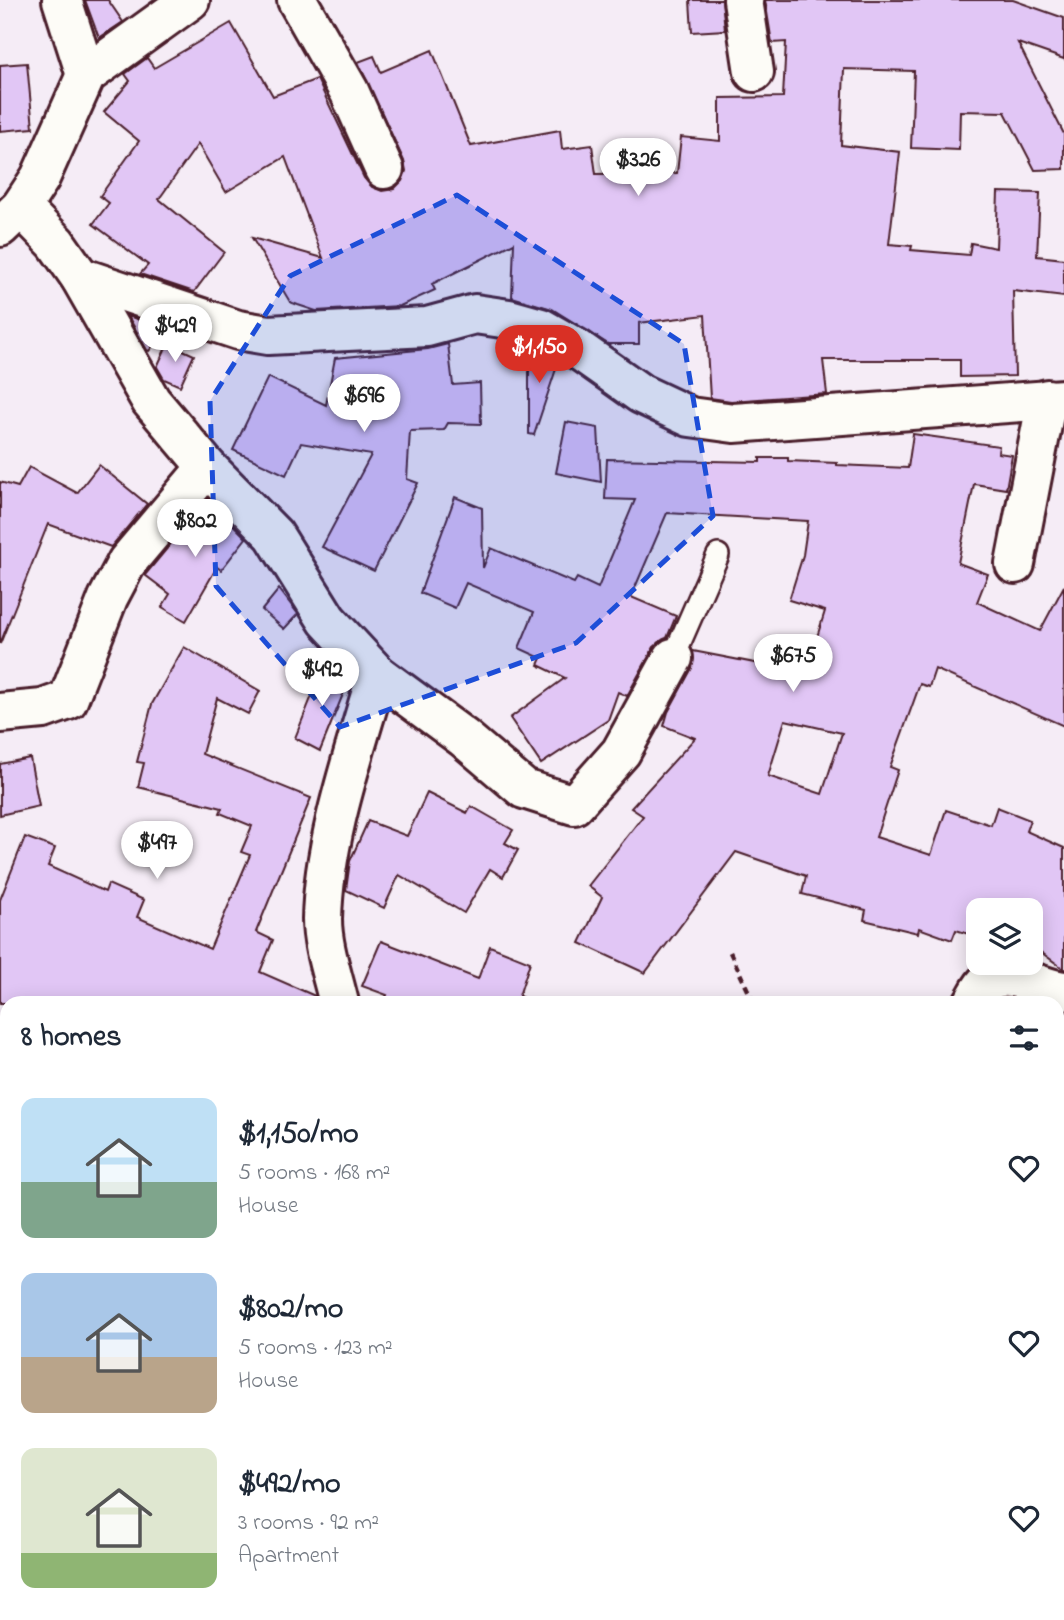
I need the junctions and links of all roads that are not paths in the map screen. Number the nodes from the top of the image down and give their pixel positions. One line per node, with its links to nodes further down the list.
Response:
1 (62, 0): 6 (street)
2 (190, 0): 6 (street)
3 (297, 0): 7 (street)
4 (743, 0): 5 (street)
5 (754, 72)
6 (86, 75): 8 (street)
7 (384, 169)
8 (10, 217): 9 (street)
9 (80, 277): 10 (street); 11 (street)
10 (1055, 399): 13 (street)
11 (207, 467): 15 (street); 16 (street)
12 (718, 555): 14 (lane)
13 (1015, 564)
14 (673, 658): 15 (street)
15 (377, 674): 18 (street)
16 (0, 713)
17 (1064, 991): 19 (street)
18 (338, 996)
19 (977, 996)

